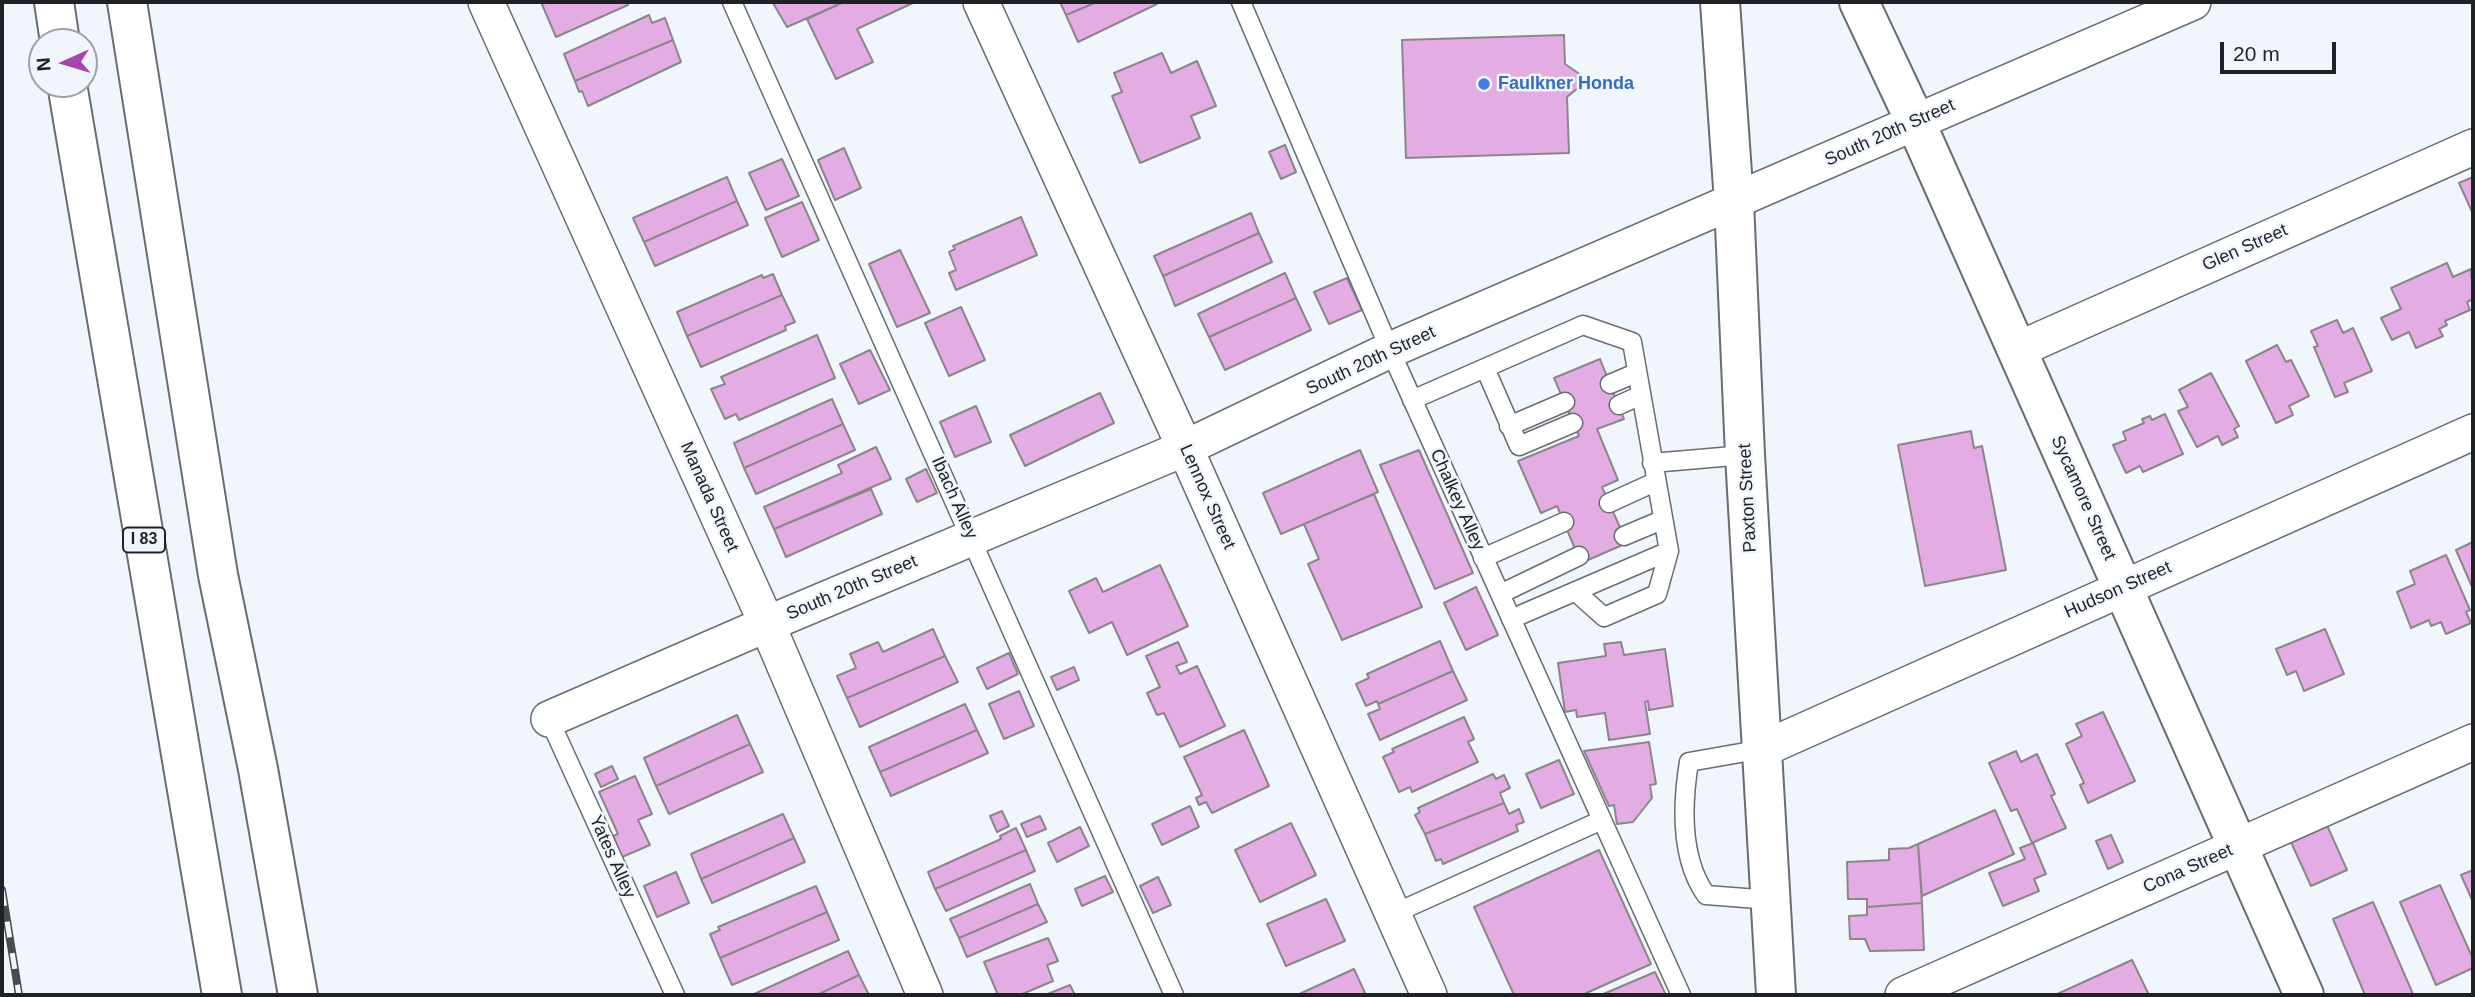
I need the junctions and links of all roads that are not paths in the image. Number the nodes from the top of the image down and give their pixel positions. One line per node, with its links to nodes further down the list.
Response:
1 (54, 2): 10 (main road)
2 (127, 2): 52 (main road)
3 (486, 2): 43 (street, Manada Street)
4 (732, 2): 35 (lane, Ibach Alley)
5 (981, 2): 27 (street, Lennox Street)
6 (1241, 2): 16 (lane, Chalkey Alley)
7 (1720, 2): 14 (main road, Paxton Street)
8 (1859, 2): 12 (main road, Sycamore Street)
9 (2193, 2): 12 (street, South 20th Street)
10 (58, 28)
11 (69, 98): 51 (main road, I 83)
12 (1915, 121): 14 (street, South 20th Street); 15 (main road, Sycamore Street)
13 (2473, 147): 15 (street, Glen Street)
14 (1734, 202): 16 (street, South 20th Street); 28 (main road, Paxton Street)
15 (2017, 350): 39 (main road, Sycamore Street)
16 (1390, 351): 21 (lane, Chalkey Alley); 27 (street, South 20th Street)
17 (1485, 368): 18 (lane); 21 (lane); 25 (lane)
18 (1636, 373): 19 (lane); 20 (lane)
19 (1610, 384)
20 (1641, 395): 23 (lane); 29 (lane)
21 (1412, 400): 38 (lane, Chalkey Alley)
22 (1565, 402): 25 (lane)
23 (1619, 405)
24 (1573, 423): 25 (lane)
25 (1509, 426)
26 (2473, 432): 39 (street, Hudson Street)
27 (1185, 448): 35 (street, South 20th Street); 50 (street, Lennox Street)
28 (1745, 455): 29 (lane); 46 (main road, Paxton Street)
29 (1652, 463): 30 (lane)
30 (1655, 482): 31 (lane); 32 (lane)
31 (1609, 503)
32 (1662, 520): 34 (lane); 36 (lane)
33 (1564, 522): 38 (lane)
34 (1624, 536)
35 (972, 537): 43 (street, South 20th Street); 55 (lane, Ibach Alley)
36 (1669, 551): 40 (lane); 40 (lane)
37 (1579, 556): 41 (lane)
38 (1483, 558): 41 (lane, Chalkey Alley)
39 (2123, 587): 46 (street, Hudson Street); 48 (main road, Sycamore Street)
40 (1576, 592): 42 (lane)
41 (1500, 594): 42 (lane, Chalkey Alley)
42 (1511, 619): 47 (lane, Chalkey Alley)
43 (767, 624): 44 (street, South 20th Street); 54 (street, Manada Street)
44 (549, 719): 53 (lane, Yates Alley)
45 (2473, 742): 48 (street, Cona Street)
46 (1763, 749): 49 (main road, Paxton Street); 49 (lane)
47 (1602, 820): 50 (lane); 57 (lane, Chalkey Alley)
48 (2238, 847): 59 (street, Cona Street); 60 (main road, Sycamore Street)
49 (1771, 900): 58 (main road, Paxton Street)
50 (1393, 914): 56 (street, Lennox Street)
51 (222, 995)
52 (298, 995)
53 (675, 995)
54 (925, 995)
55 (1174, 995)
56 (1429, 995)
57 (1681, 995)
58 (1776, 995)
59 (1903, 995)
60 (2304, 995)

